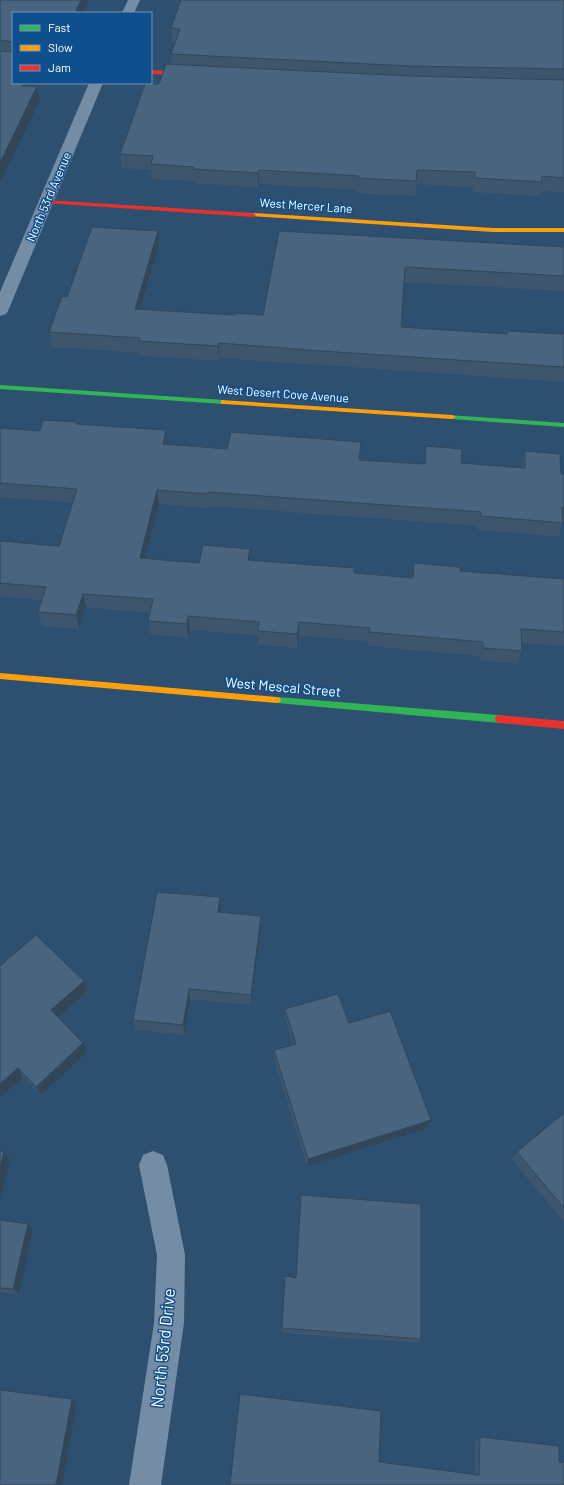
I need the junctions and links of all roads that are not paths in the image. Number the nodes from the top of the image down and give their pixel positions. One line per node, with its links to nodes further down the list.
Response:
1 (134, 0): 2 (street)
2 (128, 12)
3 (152, 72): 4 (street)
4 (204, 74)
5 (96, 84): 6 (street, North 53rd Avenue)
6 (47, 202): 7 (street, West Mercer Lane); 8 (street, North 53rd Avenue)
7 (564, 230)
8 (0, 312)
9 (0, 387): 10 (street, West Desert Cove Avenue)
10 (564, 425)
11 (0, 676): 12 (street, West Mescal Street)
12 (564, 725)
13 (153, 1165): 14 (street, North 53rd Drive)
14 (145, 1485)

